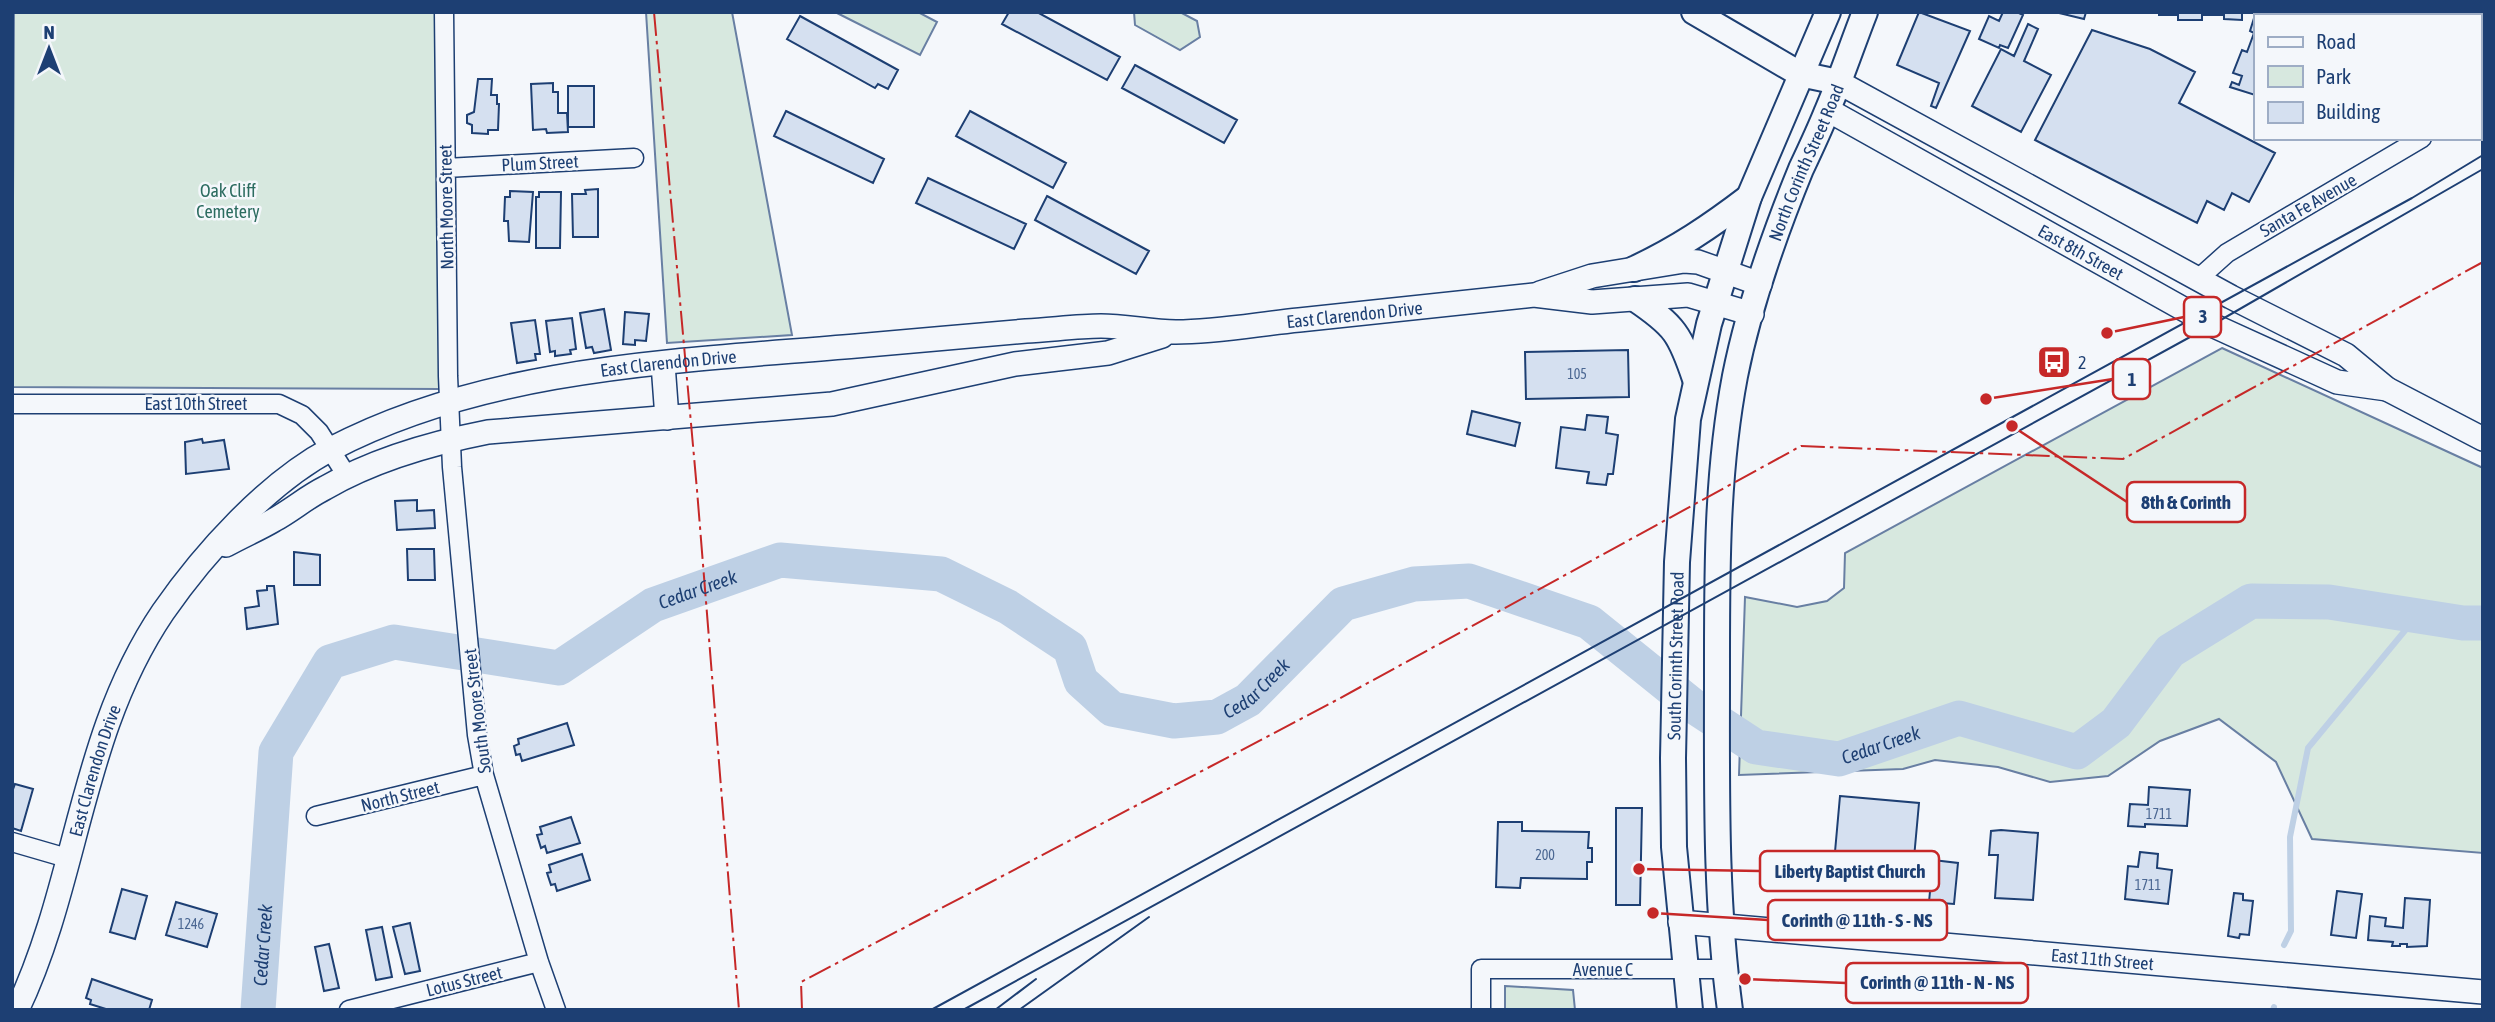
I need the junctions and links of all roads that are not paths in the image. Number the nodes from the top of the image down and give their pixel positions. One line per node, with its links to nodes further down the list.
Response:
1 (444, 12): 10 (street, North Moore Street)
2 (1694, 12): 5 (main road, East 8th Street)
3 (1828, 12): 5 (main road)
4 (1865, 12): 6 (main road, North Corinth Street Road)
5 (1800, 74): 6 (main road, East 8th Street); 7 (main road, East 8th Street); 11 (main road)
6 (1838, 82): 7 (main road, North Corinth Street Road); 14 (street, East 8th Street)
7 (1828, 110): 15 (main road, North Corinth Street Road); 23 (street, East 8th Street)
8 (2420, 140): 14 (street, Santa Fe Avenue)
9 (634, 158): 10 (street, Plum Street)
10 (446, 168): 24 (street, North Moore Street)
11 (1749, 197): 12 (main road); 13 (main road)
12 (1634, 269): 13 (street, East Clarendon Drive); 16 (street, East Clarendon Drive)
13 (1726, 272): 15 (street, East Clarendon Drive); 18 (main road)
14 (2198, 279): 23 (street, East 8th Street)
15 (1760, 284): 19 (main road, North Corinth Street Road)
16 (1534, 295): 17 (street, East Clarendon Drive); 20 (street, East Clarendon Drive)
17 (1635, 299): 18 (street, East Clarendon Drive); 22 (main road)
18 (1715, 303): 19 (street, East Clarendon Drive); 22 (main road, South Corinth Street Road)
19 (1752, 314): 37 (main road)
20 (1175, 332): 21 (street, East Clarendon Drive); 26 (street, East Clarendon Drive)
21 (663, 364): 24 (street, East Clarendon Drive); 26 (street)
22 (1695, 381): 36 (main road, South Corinth Street Road)
23 (2387, 389): 28 (street, East 8th Street)
24 (450, 402): 27 (street, South Moore Street); 29 (street, East Clarendon Drive)
25 (12, 404): 29 (street, East 10th Street)
26 (667, 418): 27 (street, East Clarendon Drive)
27 (451, 439): 30 (street, East Clarendon Drive); 32 (street, South Moore Street)
28 (2483, 439)
29 (330, 450): 30 (street, East 10th Street); 31 (street, East Clarendon Drive)
30 (347, 476): 31 (street, East Clarendon Drive)
31 (211, 552): 35 (street, East Clarendon Drive)
32 (484, 775): 33 (street, North Street); 38 (street, South Moore Street)
33 (316, 816)
34 (12, 842): 35 (street)
35 (67, 858): 42 (street, East Clarendon Drive)
36 (1680, 922): 37 (street, East 11th Street); 39 (main road, South Corinth Street Road)
37 (1722, 925): 40 (main road); 41 (street, East 11th Street)
38 (539, 962): 43 (street, Lotus Street); 44 (street, South Moore Street)
39 (1684, 969): 40 (street, Avenue C); 45 (street, Avenue C); 46 (main road, South Corinth Street Road)
40 (1724, 969): 47 (main road)
41 (2483, 992)
42 (26, 1004)
43 (349, 1010)
44 (556, 1010)
45 (1481, 1010)
46 (1690, 1010)
47 (1730, 1010)

